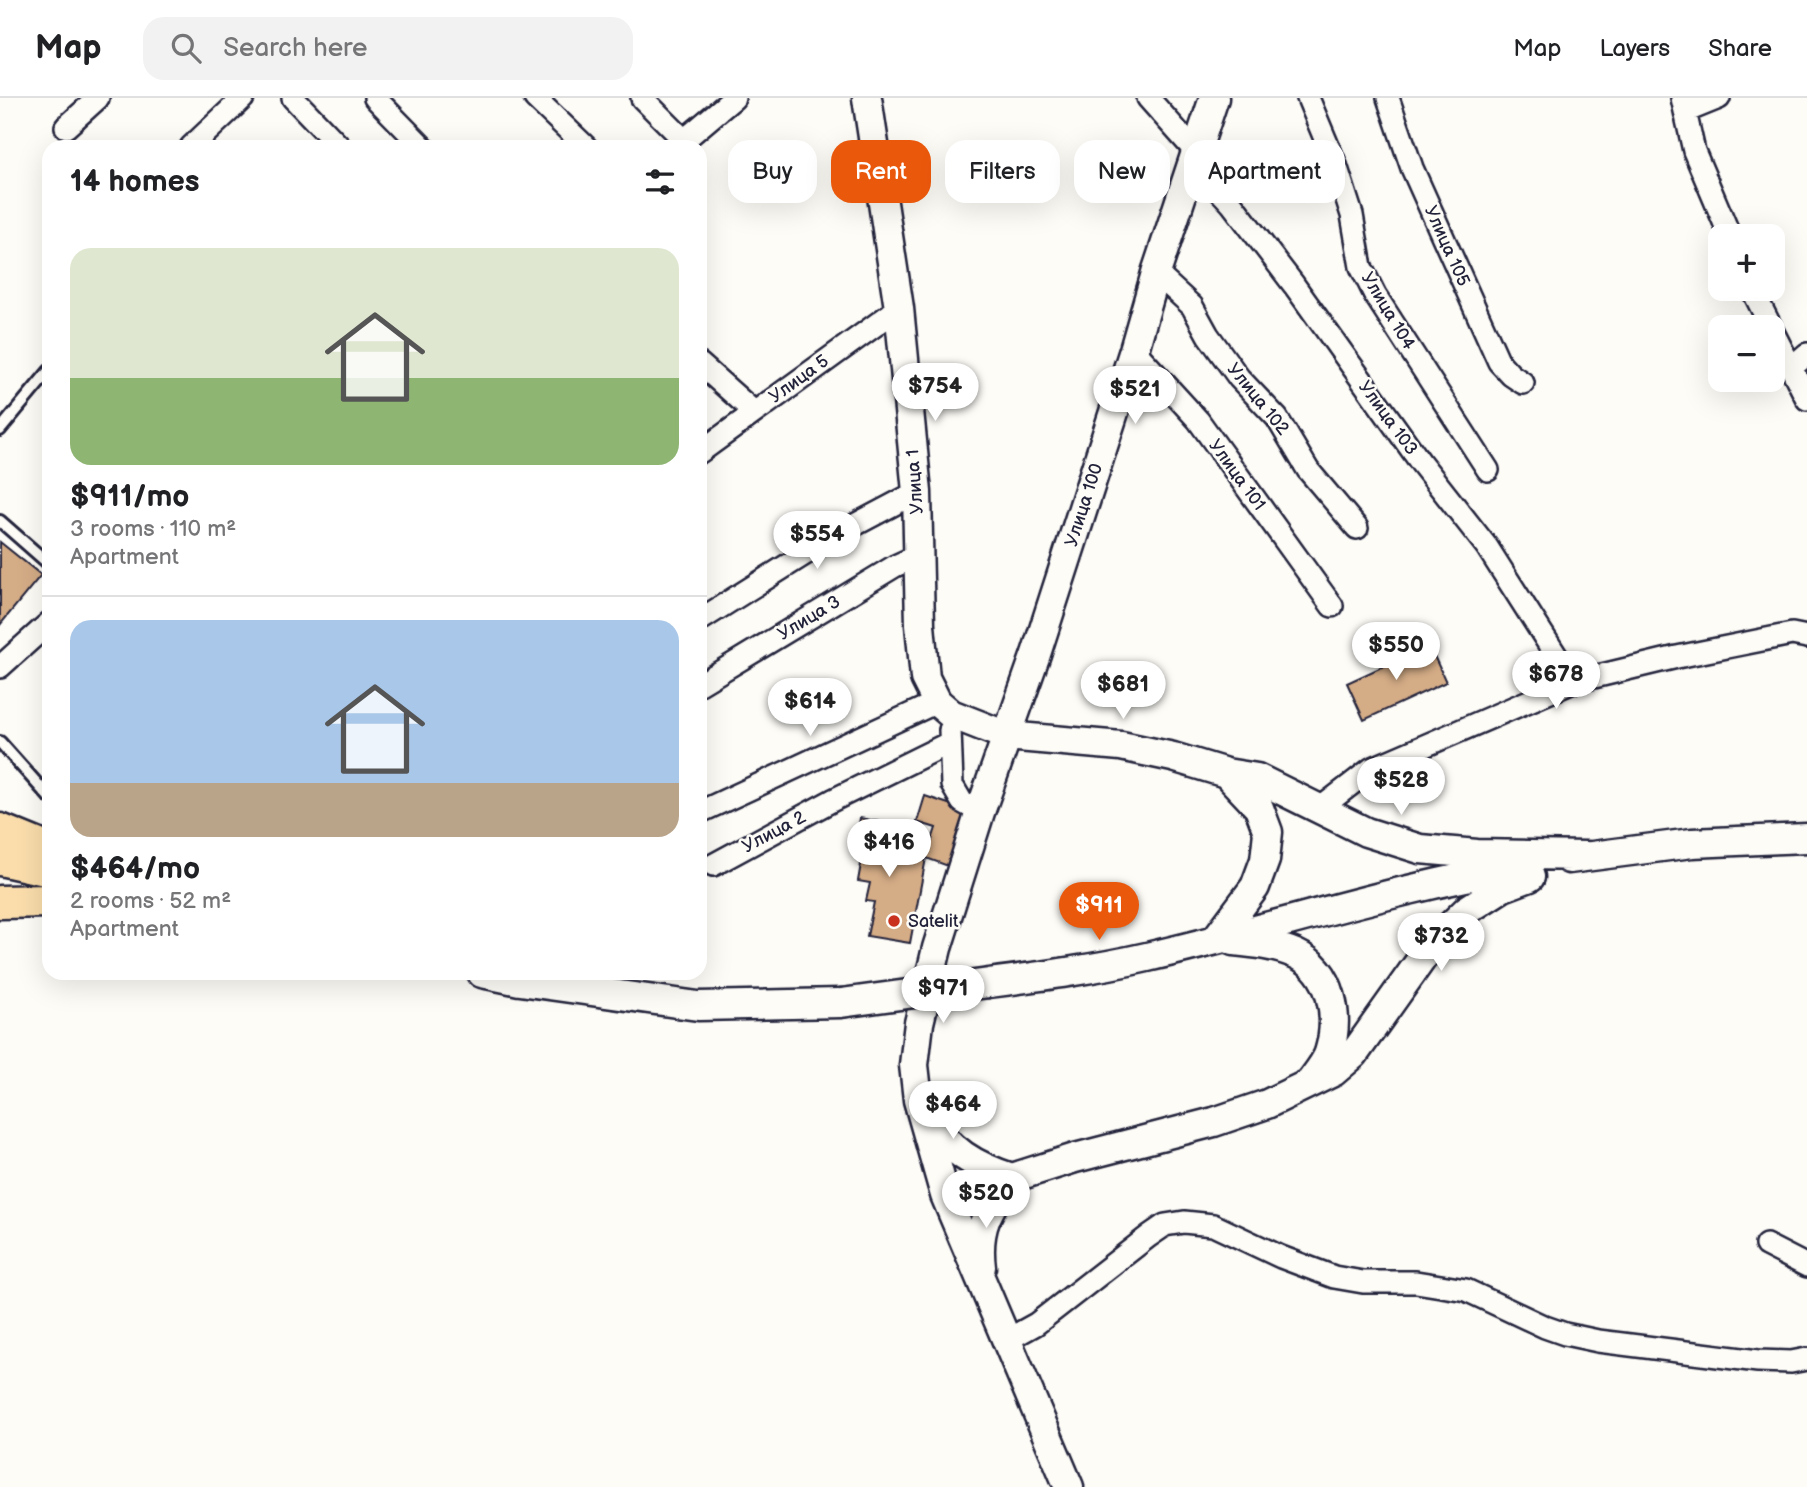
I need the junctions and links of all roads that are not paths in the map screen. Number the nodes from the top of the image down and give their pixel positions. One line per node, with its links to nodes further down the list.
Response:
1 (97, 98): 15 (street)
2 (243, 98): 16 (street)
3 (293, 98): 17 (street)
4 (375, 98): 18 (street)
5 (535, 98): 19 (street)
6 (642, 98): 20 (street)
7 (734, 98): 21 (street)
8 (867, 98): 28 (main road, Улица 1)
9 (1148, 98): 23 (street)
10 (1214, 98): 22 (main road, Улица 100)
11 (1308, 98): 39 (street, Улица 104)
12 (1388, 98): 34 (street, Улица 105)
13 (1719, 98): 14 (street)
14 (1684, 104): 26 (street)
15 (66, 127)
16 (198, 140)
17 (333, 140)
18 (416, 140)
19 (579, 140)
20 (677, 140)
21 (685, 140)
22 (1200, 140)
23 (1184, 143)
24 (1184, 190): 27 (main road, Улица 100)
25 (1231, 203): 51 (street, Улица 103)
26 (1725, 224)
27 (1156, 273): 30 (main road, Улица 100); 42 (street, Улица 102)
28 (899, 308): 36 (street, Улица 5); 40 (main road, Улица 1)
29 (1785, 344): 31 (street)
30 (1134, 351): 45 (street, Улица 101); 53 (main road, Улица 100)
31 (1799, 361): 35 (street)
32 (707, 370): 36 (street)
33 (42, 379): 37 (lane)
34 (1523, 383)
35 (1807, 399)
36 (754, 412): 38 (street, Улица 5)
37 (0, 430)
38 (707, 447)
39 (1488, 470)
40 (917, 492): 43 (main road, Улица 1); 46 (street)
41 (0, 521): 44 (lane)
42 (1357, 528)
43 (919, 555): 50 (street, Улица 3); 52 (main road, Улица 1)
44 (42, 559)
45 (1332, 606)
46 (707, 616)
47 (42, 629): 49 (street)
48 (1807, 637): 51 (street)
49 (0, 667)
50 (707, 680)
51 (1573, 682): 59 (street)
52 (944, 708): 53 (main road); 55 (street); 58 (street)
53 (1007, 736): 56 (main road); 60 (main road, Улица 100)
54 (0, 742): 57 (lane)
55 (949, 743): 60 (street); 66 (street, Улица 2)
56 (1226, 773): 59 (main road); 70 (main road)
57 (42, 789)
58 (707, 809)
59 (1318, 810): 64 (main road)
60 (980, 812): 73 (main road, Улица 100)
61 (0, 830): 63 (main road)
62 (1807, 838): 64 (main road)
63 (42, 847)
64 (1586, 856): 70 (main road); 72 (main road)
65 (0, 859): 67 (main road)
66 (713, 864)
67 (42, 868)
68 (0, 901): 69 (main road)
69 (42, 901)
70 (1216, 939): 71 (main road, bridge); 72 (main road)
71 (515, 980)
72 (1308, 1085): 74 (main road)
73 (918, 1100): 74 (main road); 75 (main road)
74 (1013, 1178): 75 (main road); 78 (main road)
75 (945, 1195): 78 (main road)
76 (1766, 1245): 77 (street)
77 (1807, 1266)
78 (983, 1284): 79 (main road)
79 (1007, 1340): 80 (street); 81 (main road)
80 (1807, 1359)
81 (1069, 1487)

